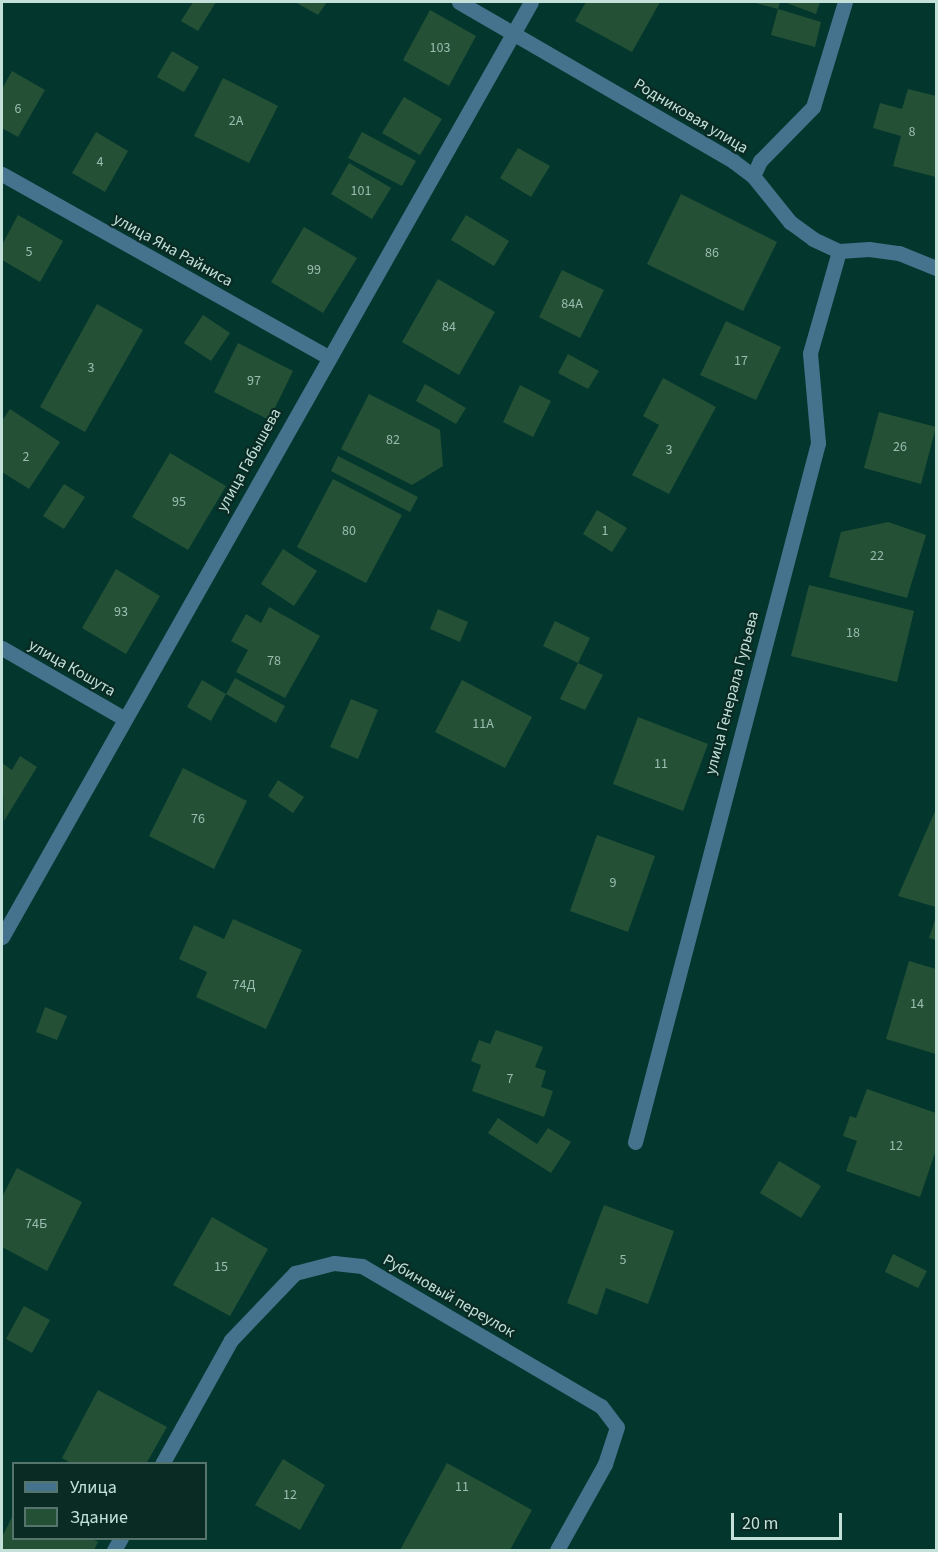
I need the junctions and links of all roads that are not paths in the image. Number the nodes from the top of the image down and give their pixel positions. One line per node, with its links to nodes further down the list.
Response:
1 (459, 2): 4 (street, Родниковая улица)
2 (531, 2): 4 (street, улица Габышева)
3 (845, 2): 6 (street)
4 (514, 34): 6 (street, Родниковая улица); 9 (street, улица Габышева)
5 (2, 174): 9 (street, улица Яна Райниса)
6 (753, 176): 7 (street, Родниковая улица)
7 (839, 251): 8 (street, Родниковая улица); 13 (street, улица Генерала Гурьева)
8 (936, 268)
9 (328, 357): 11 (street, улица Габышева)
10 (2, 648): 11 (street, улица Кошута)
11 (125, 719): 12 (street, улица Габышева)
12 (2, 937)
13 (635, 1142)
14 (163, 1462): 15 (street, Рубиновый переулок)
15 (557, 1551)

